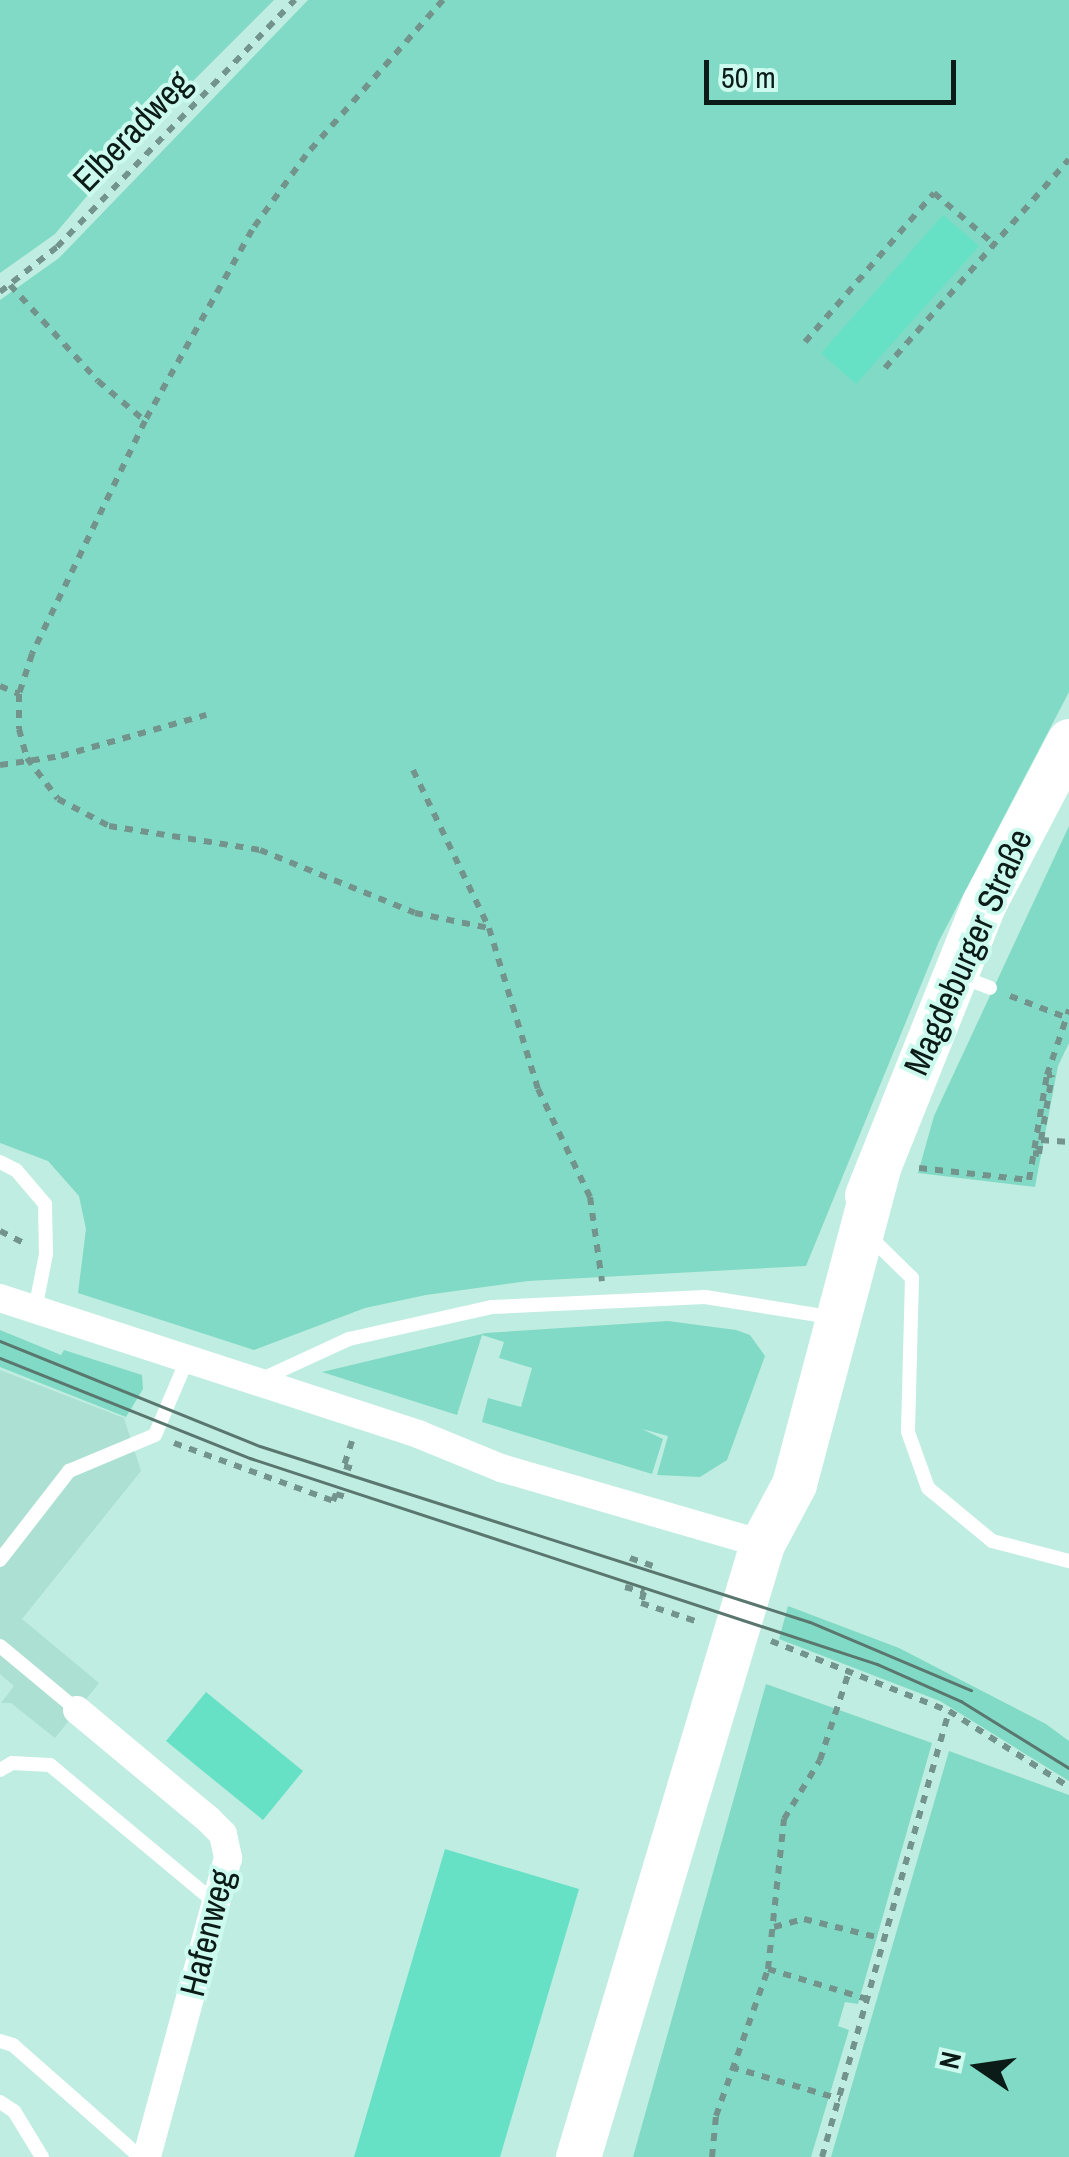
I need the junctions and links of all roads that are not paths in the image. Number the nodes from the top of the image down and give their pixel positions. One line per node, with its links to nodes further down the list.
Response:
1 (1069, 741): 3 (main road, Magdeburger Straße)
2 (0, 1162): 6 (lane)
3 (878, 1168): 4 (main road, Magdeburger Straße); 7 (main road, Magdeburger Straße)
4 (862, 1229): 10 (main road, Magdeburger Straße); 12 (lane)
5 (0, 1298): 6 (street)
6 (36, 1310): 8 (street)
7 (817, 1315): 9 (lane); 10 (main road, Magdeburger Straße)
8 (186, 1360): 9 (street); 11 (lane)
9 (256, 1382): 10 (street)
10 (762, 1544): 21 (main road, Magdeburger Straße)
11 (0, 1560)
12 (1069, 1560)
13 (0, 1646): 14 (lane)
14 (77, 1710): 16 (street, Hafenweg)
15 (0, 1770): 16 (lane)
16 (218, 1906): 20 (street, Hafenweg)
17 (0, 2040): 20 (lane)
18 (0, 2102): 19 (lane)
19 (42, 2157)
20 (144, 2157)
21 (578, 2157)

